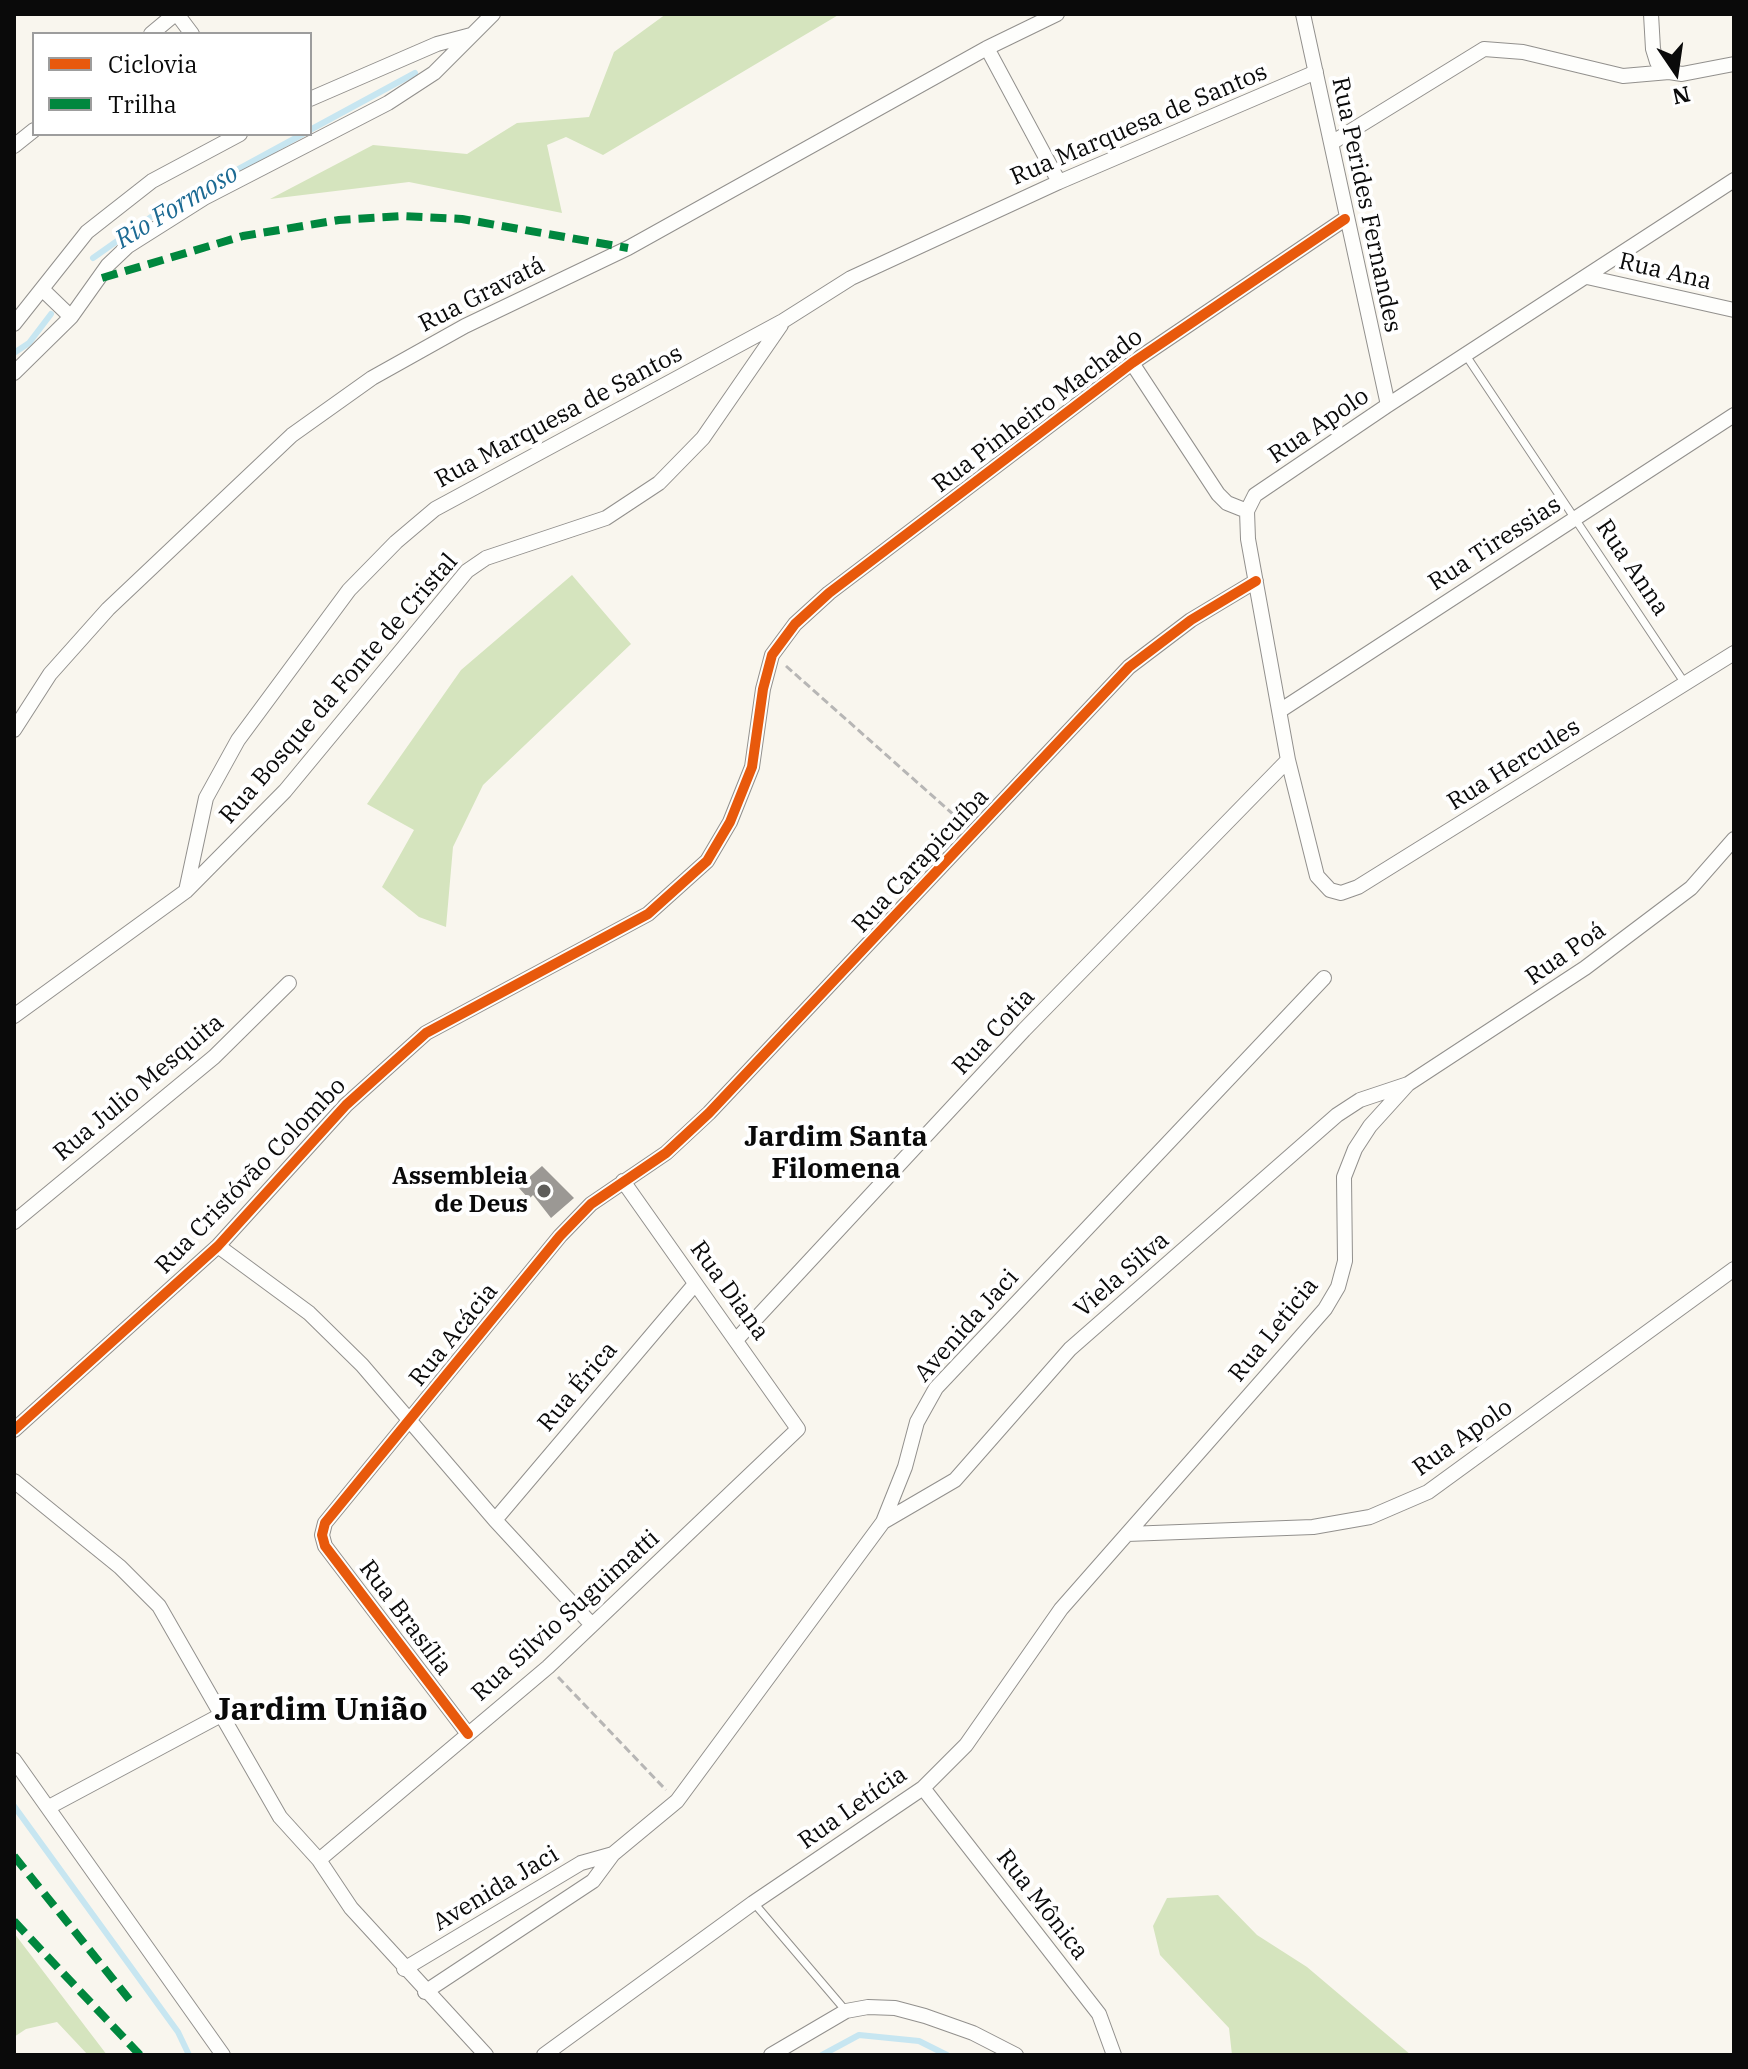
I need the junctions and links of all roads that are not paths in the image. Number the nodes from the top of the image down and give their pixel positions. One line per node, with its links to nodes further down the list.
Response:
1 (176, 14): 6 (street); 7 (street)
2 (493, 14): 8 (street)
3 (1057, 14): 9 (street, Rua Gravatá)
4 (1303, 14): 11 (street, Rua Perides Fernandes)
5 (1651, 14): 12 (street)
6 (154, 32)
7 (190, 32)
8 (471, 35): 13 (street); 24 (street)
9 (987, 48): 19 (street); 39 (street, Rua Gravatá)
10 (1734, 64): 12 (street)
11 (1316, 72): 16 (street, Rua Perides Fernandes); 19 (street, Rua Marquesa de Santos)
12 (1669, 72): 16 (street)
13 (312, 98)
14 (32, 132): 17 (street)
15 (236, 136): 22 (street)
16 (1333, 142): 20 (street, Rua Perides Fernandes)
17 (14, 146)
18 (1734, 180): 21 (street, Rua Apolo)
19 (1059, 182): 25 (street, Rua Marquesa de Santos)
20 (1345, 219): 28 (street, Rua Pinheiro Machado); 30 (street, Rua Perides Fernandes)
21 (1587, 277): 23 (street, Rua Ana); 27 (street, Rua Apolo)
22 (46, 292): 24 (street); 26 (street)
23 (1734, 310)
24 (68, 315): 29 (street)
25 (783, 321): 42 (street, Rua Bosque da Fonte de Cristal); 42 (street, Rua Marquesa de Santos)
26 (14, 324)
27 (1465, 354): 30 (street, Rua Apolo); 33 (lane, Rua Anna)
28 (1132, 363): 32 (street); 36 (street, Rua Pinheiro Machado)
29 (14, 373)
30 (1388, 405): 32 (street, Rua Apolo)
31 (1734, 415): 33 (street, Rua Tiressias)
32 (1247, 511): 34 (street)
33 (1575, 519): 37 (lane, Rua Anna); 38 (street, Rua Tiressias)
34 (1256, 581): 38 (street); 47 (street, Rua Carapicuíba)
35 (1734, 653): 37 (street, Rua Hercules)
36 (772, 655): 49 (street, Rua Cristóvão Colombo)
37 (1686, 685): 40 (street, Rua Hercules)
38 (1281, 710): 40 (street)
39 (14, 730)
40 (1288, 760): 52 (street, Rua Cotia)
41 (1734, 839): 46 (street, Rua Poá)
42 (186, 891): 45 (street)
43 (1324, 978): 58 (street, Avenida Jaci)
44 (289, 983): 48 (street, Rua Julio Mesquita)
45 (14, 1016)
46 (1408, 1084): 58 (street, Viela Silva); 60 (street, Rua Leticia)
47 (623, 1181): 51 (street, Rua Diana); 53 (street, Rua Acácia)
48 (14, 1222)
49 (218, 1246): 53 (street); 55 (street, Rua Cristóvão Colombo)
50 (1734, 1269): 60 (street, Rua Apolo)
51 (695, 1284): 52 (street, Rua Diana); 57 (street, Rua Érica)
52 (737, 1339): 54 (street, Rua Diana)
53 (410, 1421): 57 (street); 59 (street, Rua Acácia)
54 (799, 1428): 61 (street, Rua Silvio Suguimatti)
55 (14, 1430)
56 (14, 1481): 62 (street)
57 (495, 1520): 61 (street)
58 (883, 1522): 67 (street, Avenida Jaci)
59 (325, 1523): 63 (street, Rua Brasília)
60 (1127, 1534): 65 (street, Rua Letícia)
61 (592, 1625): 63 (street, Rua Silvio Suguimatti)
62 (221, 1715): 66 (street); 68 (street)
63 (468, 1734): 68 (street, Rua Silvio Suguimatti)
64 (14, 1760): 66 (street)
65 (923, 1788): 69 (street, Rua Letícia); 78 (street, Rua Mônica)
66 (49, 1807): 73 (street)
67 (613, 1854): 70 (street, Avenida Jaci); 71 (street, Avenida Jaci)
68 (319, 1860): 70 (street)
69 (753, 1903): 72 (lane); 75 (street, Rua Letícia)
70 (404, 1969): 71 (street)
71 (425, 1992): 74 (street)
72 (846, 2011): 76 (street); 77 (street)
73 (223, 2055)
74 (486, 2055)
75 (544, 2055)
76 (771, 2055)
77 (1016, 2055)
78 (1114, 2055)

